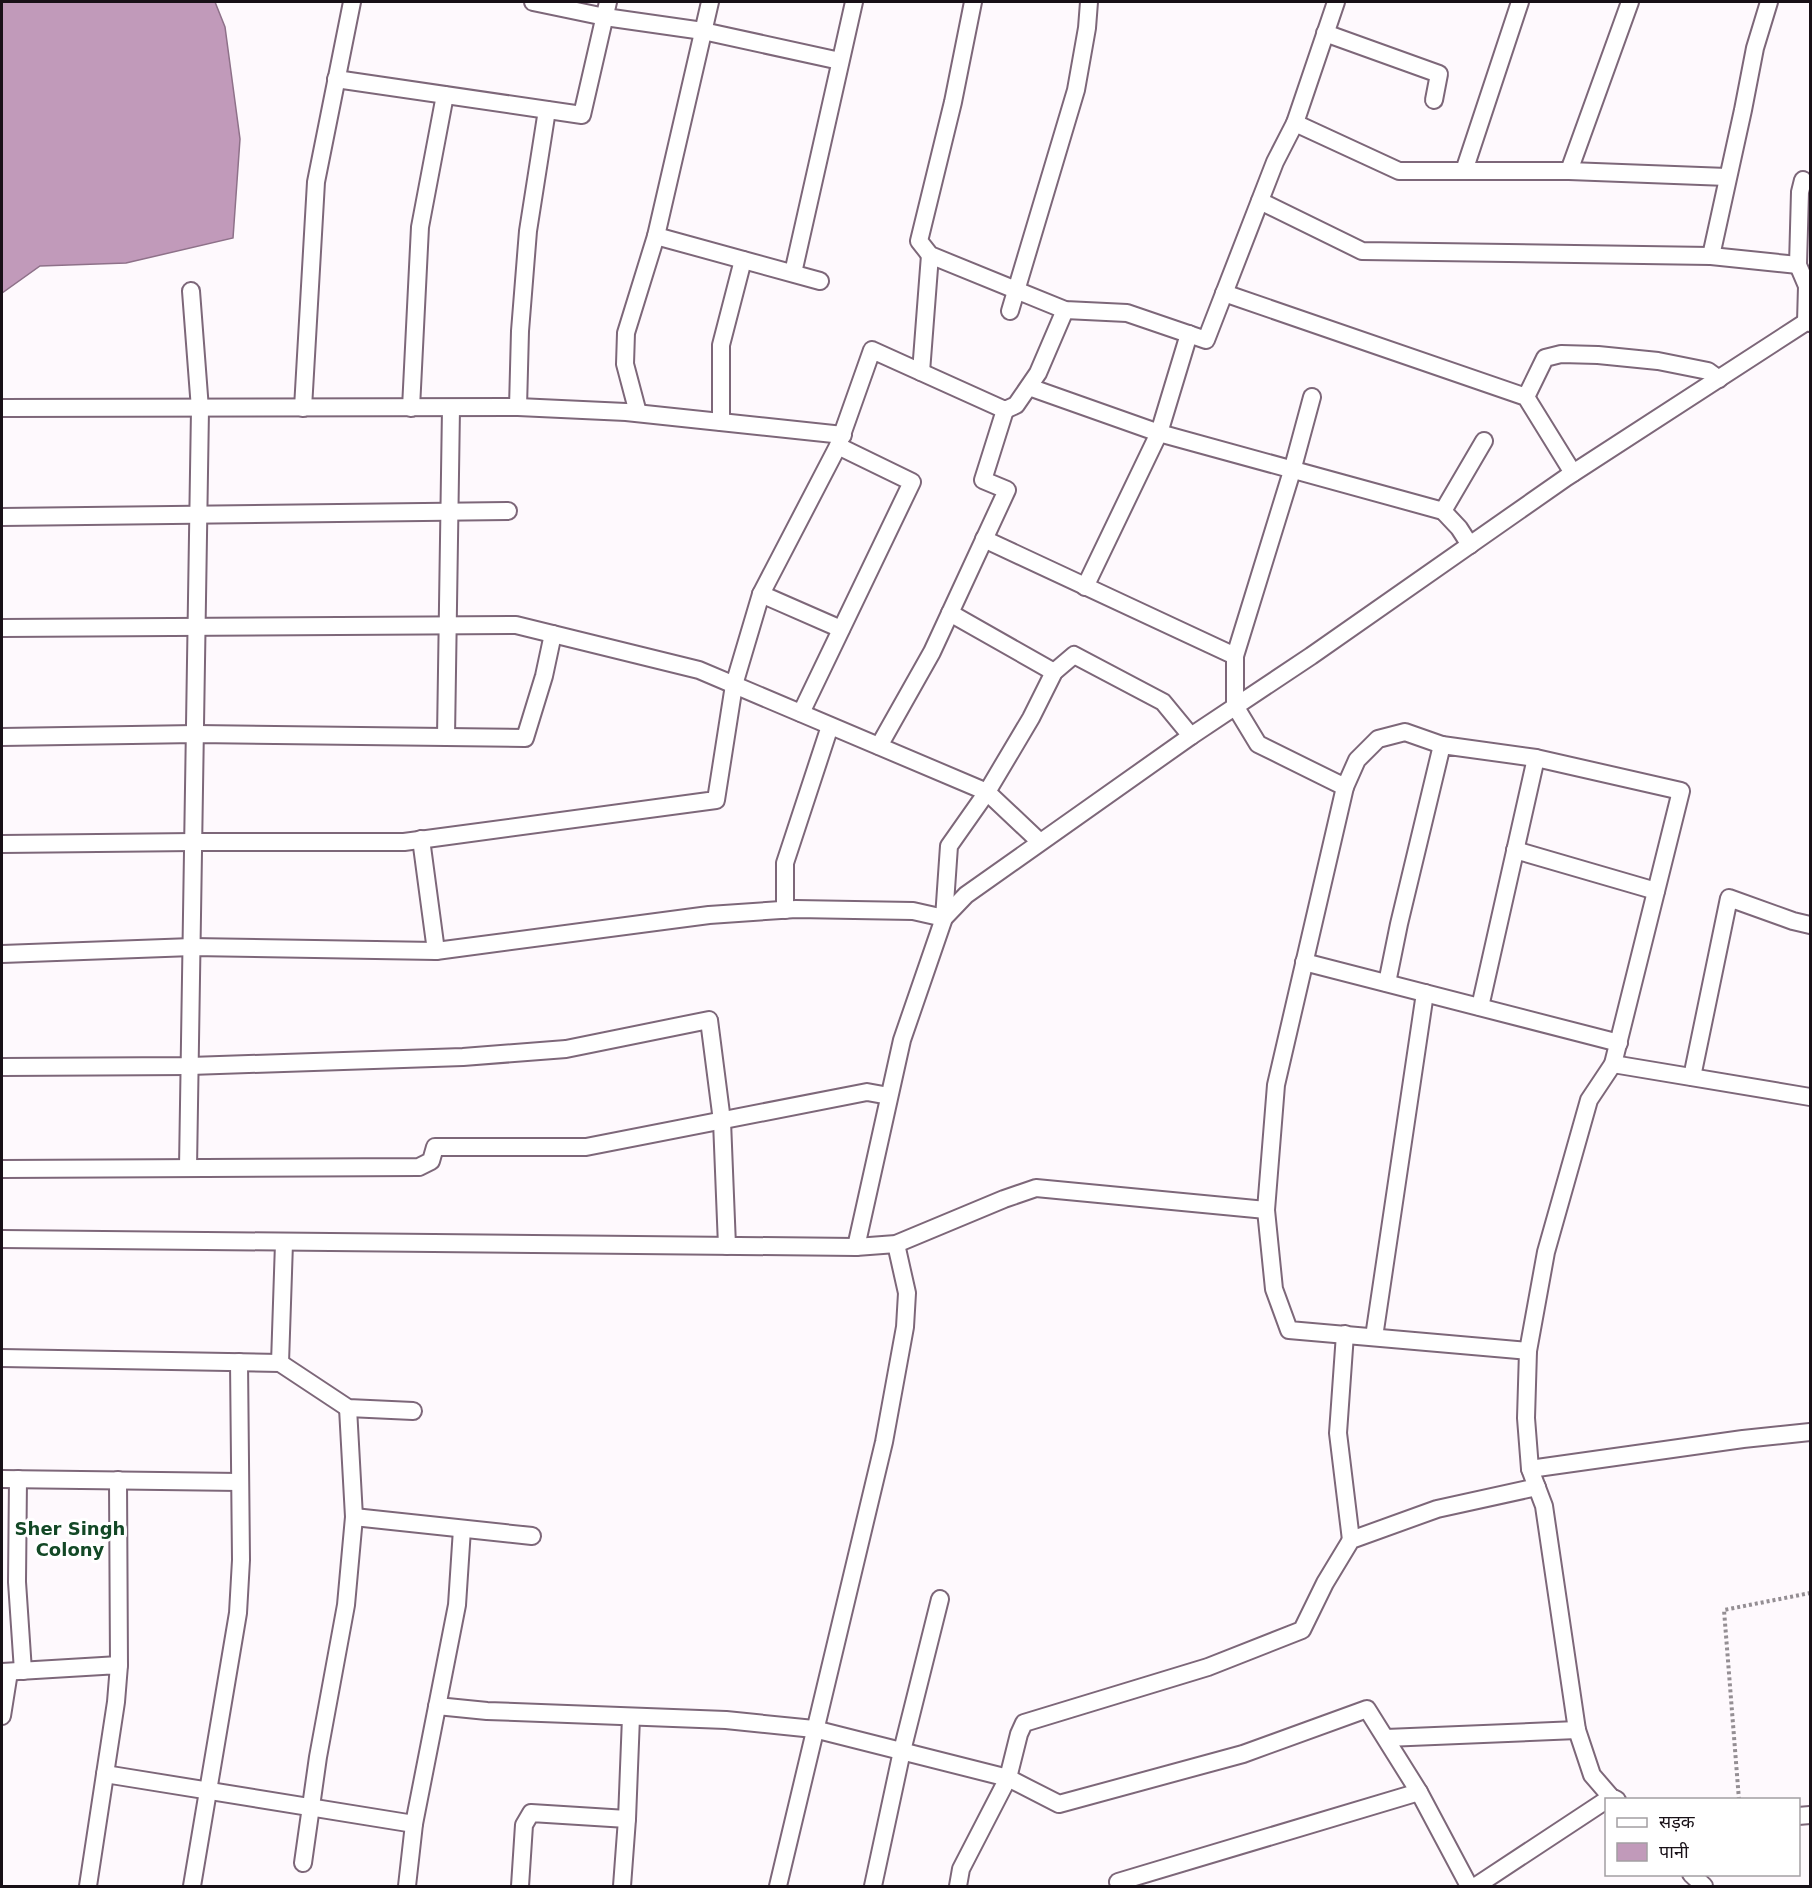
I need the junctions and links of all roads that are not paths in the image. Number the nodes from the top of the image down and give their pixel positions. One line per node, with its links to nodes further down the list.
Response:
1 (352, 2): 15 (street)
2 (533, 2): 11 (street)
3 (710, 2): 12 (street)
4 (854, 2): 14 (street)
5 (973, 2): 26 (street)
6 (1089, 2): 32 (street)
7 (1336, 2): 13 (street)
8 (1520, 2): 20 (street)
9 (1630, 2): 21 (street)
10 (1769, 2): 22 (street)
11 (606, 9): 12 (street); 18 (street)
12 (703, 32): 14 (street); 25 (street)
13 (1325, 33): 17 (street); 19 (street)
14 (840, 61): 30 (street)
15 (336, 79): 16 (street); 46 (street)
16 (445, 95): 18 (street); 47 (street)
17 (1434, 100)
18 (548, 110): 44 (street)
19 (1295, 123): 20 (street); 24 (street)
20 (1464, 171): 21 (street)
21 (1569, 171): 22 (street)
22 (1728, 177): 27 (street)
23 (1803, 180): 29 (street)
24 (1260, 201): 27 (street); 34 (street)
25 (656, 236): 28 (street); 51 (street)
26 (930, 255): 32 (street); 39 (street)
27 (1711, 256): 29 (street)
28 (743, 260): 30 (street); 52 (street)
29 (1798, 265): 37 (street)
30 (793, 273): 31 (street)
31 (820, 281)
32 (1017, 289): 35 (street); 36 (street)
33 (191, 291): 49 (street)
34 (1224, 293): 38 (street); 42 (street)
35 (1010, 310)
36 (1065, 310): 38 (street); 41 (street)
37 (1808, 322): 40 (street)
38 (1189, 334): 53 (street)
39 (921, 372): 50 (street); 54 (street)
40 (1719, 379): 42 (street); 57 (street)
41 (1029, 387): 50 (street); 53 (street)
42 (1526, 397): 57 (street)
43 (1312, 398): 56 (street)
44 (518, 407): 48 (street); 51 (street)
45 (2, 408): 49 (street)
46 (303, 408): 47 (street); 49 (street)
47 (411, 408): 48 (street)
48 (451, 408): 60 (street)
49 (200, 409): 61 (street)
50 (1005, 410): 63 (street)
51 (638, 413): 52 (street)
52 (721, 422): 54 (street)
53 (1159, 433): 56 (street); 65 (street)
54 (840, 440): 66 (street); 71 (street)
55 (1484, 441): 59 (street)
56 (1292, 471): 59 (street); 73 (street)
57 (1573, 473): 64 (street)
58 (508, 511): 60 (street)
59 (1443, 511): 64 (street)
60 (449, 512): 61 (street); 68 (street)
61 (199, 516): 62 (street); 69 (street)
62 (2, 517)
63 (984, 539): 65 (street); 67 (street)
64 (1470, 545): 76 (street)
65 (1085, 586): 73 (street)
66 (761, 594): 71 (street); 75 (street)
67 (950, 613): 74 (street); 84 (street)
68 (447, 625): 69 (street); 72 (street); 82 (street)
69 (197, 626): 70 (street); 79 (street)
70 (2, 628)
71 (841, 629): 77 (street)
72 (553, 634): 75 (street); 82 (street)
73 (1234, 656): 76 (street)
74 (1054, 672): 80 (street); 87 (street)
75 (734, 684): 77 (street); 88 (street)
76 (1235, 706): 80 (street); 86 (street)
77 (801, 713): 78 (street)
78 (830, 726): 84 (street); 94 (street)
79 (196, 734): 81 (street); 82 (street); 89 (street)
80 (1191, 736): 90 (street)
81 (2, 737)
82 (446, 737)
83 (1442, 745): 85 (street); 86 (street); 101 (street)
84 (879, 746): 87 (street)
85 (1536, 758): 92 (street); 93 (street)
86 (1345, 787): 100 (street)
87 (987, 792): 90 (street); 95 (street)
88 (421, 840): 89 (street); 98 (street)
89 (194, 842): 91 (street); 97 (street)
90 (1041, 842): 95 (street)
91 (2, 844)
92 (1515, 850): 93 (street); 103 (street)
93 (1656, 891): 104 (street)
94 (785, 910): 95 (street); 98 (street)
95 (944, 918): 109 (street)
96 (1810, 925): 108 (street)
97 (192, 947): 98 (street); 99 (street); 106 (street)
98 (436, 951)
99 (2, 954)
100 (1304, 962): 101 (street); 114 (street)
101 (1387, 983): 102 (street)
102 (1425, 993): 103 (street); 121 (street)
103 (1480, 1007): 104 (street)
104 (1618, 1042): 105 (street)
105 (1613, 1064): 108 (street); 122 (street)
106 (190, 1066): 107 (street); 111 (street); 113 (street)
107 (2, 1067)
108 (1692, 1077): 110 (street)
109 (890, 1096): 111 (street); 119 (street)
110 (1810, 1097)
111 (722, 1121): 113 (street); 118 (street)
112 (2, 1168): 113 (street)
113 (188, 1168)
114 (1266, 1210): 117 (street); 120 (street)
115 (2, 1239): 116 (street)
116 (284, 1243): 118 (street); 125 (street)
117 (896, 1244): 119 (street); 144 (street)
118 (727, 1246): 119 (street)
119 (856, 1247)
120 (1345, 1334): 121 (street); 137 (street)
121 (1374, 1337): 122 (street)
122 (1528, 1352): 129 (street)
123 (2, 1358): 124 (street)
124 (239, 1362): 125 (street); 132 (street)
125 (280, 1363): 126 (street)
126 (348, 1408): 127 (street); 134 (street)
127 (413, 1412)
128 (1810, 1432): 129 (street)
129 (1530, 1469): 133 (street)
130 (10, 1479): 131 (street); 140 (street)
131 (118, 1480): 132 (street); 139 (street)
132 (240, 1482): 150 (street)
133 (1537, 1487): 137 (street); 145 (street)
134 (354, 1517): 135 (street); 154 (street)
135 (462, 1529): 136 (street); 141 (street)
136 (532, 1536)
137 (1351, 1540): 149 (street)
138 (940, 1599): 147 (street)
139 (119, 1665): 140 (street); 148 (street)
140 (11, 1672): 142 (street)
141 (437, 1706): 143 (street); 156 (street)
142 (2, 1716)
143 (631, 1718): 144 (street); 155 (street)
144 (814, 1729): 147 (street); 165 (street)
145 (1577, 1730): 146 (street); 152 (street)
146 (1386, 1738): 149 (street); 151 (street)
147 (902, 1751): 149 (street); 166 (street)
148 (105, 1774): 150 (street); 160 (street)
149 (1008, 1778): 167 (street)
150 (207, 1790): 154 (street); 161 (street)
151 (1419, 1792): 159 (street); 168 (street)
152 (1614, 1798)
153 (1605, 1804): 169 (street)
154 (310, 1807): 156 (street); 157 (street)
155 (627, 1819): 163 (street); 164 (street)
156 (414, 1824): 162 (street)
157 (303, 1863)
158 (1692, 1876): 170 (street)
159 (1118, 1882)
160 (88, 1887)
161 (192, 1887)
162 (407, 1887)
163 (520, 1887)
164 (622, 1887)
165 (778, 1887)
166 (873, 1887)
167 (958, 1887)
168 (1469, 1887)
169 (1476, 1887)
170 (1704, 1887)

